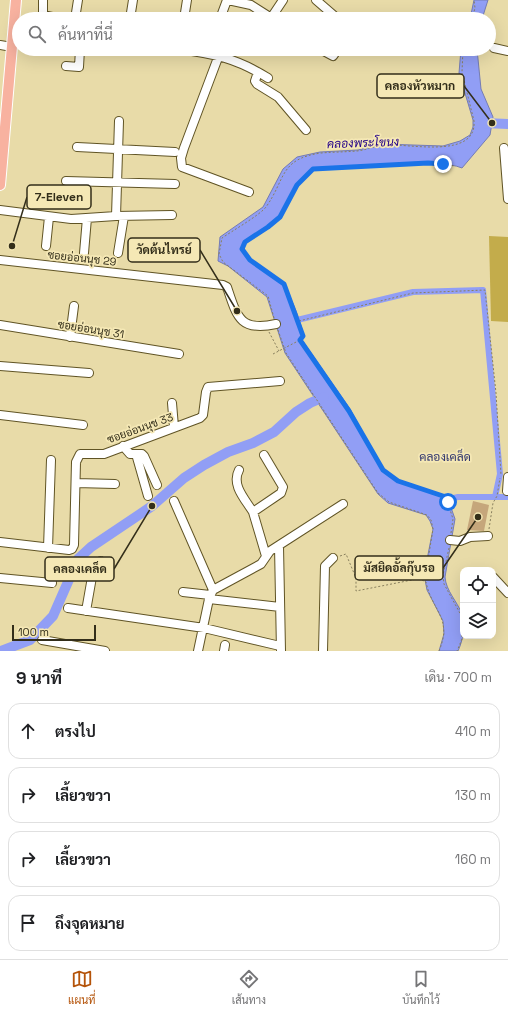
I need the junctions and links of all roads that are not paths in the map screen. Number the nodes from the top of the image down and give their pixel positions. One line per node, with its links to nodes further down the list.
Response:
1 (10, 0): 20 (main road)
2 (16, 0): 10 (main road)
3 (43, 0): 11 (street)
4 (78, 0): 12 (street)
5 (133, 0): 13 (street)
6 (187, 0): 14 (street)
7 (227, 0): 15 (street); 16 (street)
8 (283, 0): 17 (street)
9 (316, 0): 18 (street)
10 (16, 12)
11 (43, 12)
12 (76, 12)
13 (131, 12)
14 (185, 12)
15 (223, 12)
16 (262, 12)
17 (276, 12)
18 (330, 12)
19 (12, 33): 20 (main road)
20 (6, 46): 29 (main road); 32 (main road)
21 (496, 48): 22 (street)
22 (508, 51)
23 (79, 56): 26 (street)
24 (219, 56): 43 (street)
25 (222, 56): 27 (street)
26 (66, 66)
27 (258, 72): 28 (street); 31 (street)
28 (268, 78)
29 (0, 121)
30 (119, 121): 35 (street)
31 (306, 130)
32 (2, 134): 37 (main road)
33 (77, 147): 35 (street)
34 (504, 148): 41 (street)
35 (118, 149): 36 (street); 39 (street)
36 (175, 152)
37 (1, 158): 42 (main road)
38 (66, 180): 39 (street)
39 (118, 183): 40 (street); 47 (street)
40 (176, 184)
41 (507, 184): 44 (street)
42 (0, 185)
43 (249, 192)
44 (508, 199)
45 (0, 210): 48 (street)
46 (172, 215): 47 (street)
47 (120, 216): 49 (street); 52 (street)
48 (50, 217): 49 (street); 50 (street)
49 (87, 218): 51 (street)
50 (46, 246)
51 (84, 253)
52 (118, 253)
53 (0, 260): 55 (street, ซอยอ่อนนุช 29)
54 (74, 306): 57 (street)
55 (276, 324)
56 (0, 325): 57 (street, ซอยอ่อนนุช 31)
57 (70, 337): 58 (street, ซอยอ่อนนุช 31)
58 (179, 354)
59 (0, 366): 60 (street)
60 (89, 373)
61 (280, 381): 65 (street, ซอยอ่อนนุช 33)
62 (172, 403): 65 (street)
63 (0, 415): 64 (street)
64 (83, 425)
65 (174, 427): 66 (street, ซอยอ่อนนุช 33)
66 (124, 446): 67 (street); 72 (street, ซอยอ่อนนุช 33)
67 (136, 454): 74 (street); 76 (street)
68 (264, 456): 79 (street)
69 (51, 460): 84 (street)
70 (239, 470): 79 (street)
71 (508, 477): 75 (street)
72 (76, 483): 73 (street); 84 (street, ซอยอ่อนนุช 33)
73 (115, 484)
74 (157, 485)
75 (503, 494)
76 (148, 496)
77 (174, 502): 93 (street)
78 (343, 504): 83 (street)
79 (253, 512): 85 (street)
80 (488, 536): 81 (street)
81 (450, 540)
82 (0, 542): 84 (street, ซอยอ่อนนุช 33)
83 (279, 546): 85 (street); 94 (street)
84 (48, 548)
85 (266, 556): 93 (street)
86 (333, 558): 102 (street)
87 (101, 562): 96 (street)
88 (0, 578): 90 (street)
89 (496, 580): 92 (street)
90 (52, 583)
91 (183, 592): 93 (street)
92 (508, 593)
93 (211, 595): 94 (street); 97 (street)
94 (280, 607): 99 (street)
95 (68, 608): 96 (street)
96 (86, 611): 97 (street)
97 (204, 628): 99 (street); 101 (street)
98 (42, 640): 100 (street)
99 (280, 649)
100 (105, 651)
101 (198, 651)
102 (323, 651)

